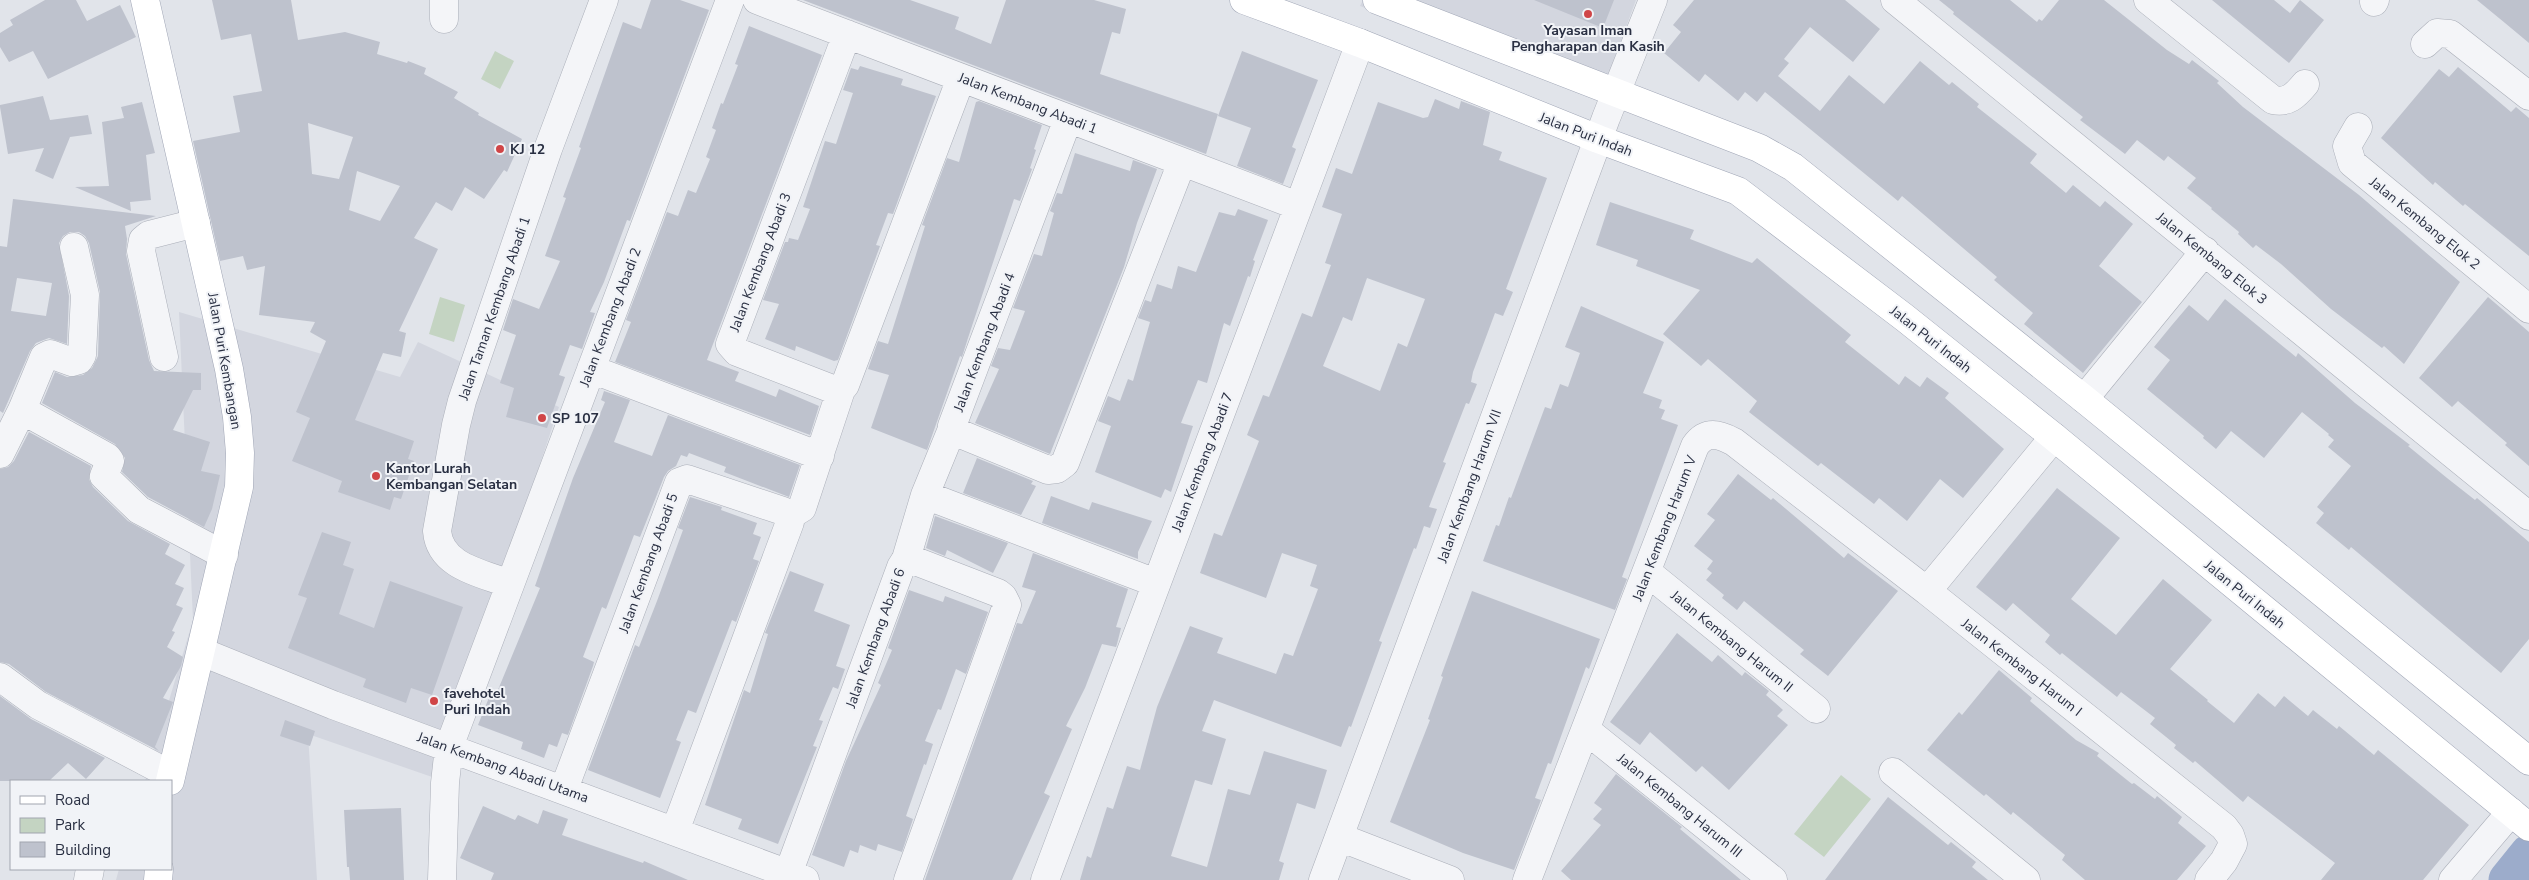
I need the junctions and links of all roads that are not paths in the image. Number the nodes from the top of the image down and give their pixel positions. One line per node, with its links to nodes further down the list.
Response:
1 (144, 0): 23 (main road, Jalan Puri Kembangan)
2 (604, 0): 43 (street, Jalan Taman Kembang Abadi 1)
3 (730, 0): 28 (street, Jalan Kembang Abadi 2)
4 (757, 0): 11 (street, Jalan Kembang Abadi 1)
5 (1244, 0): 12 (main road, Jalan Puri Indah)
6 (1377, 0): 16 (main road)
7 (1653, 0): 16 (street)
8 (1674, 0): 16 (street)
9 (1895, 0): 25 (street, Jalan Kembang Elok 3)
10 (2148, 0): 15 (street)
11 (847, 34): 14 (street, Jalan Kembang Abadi 1); 29 (street, Jalan Kembang Abadi 3)
12 (1360, 43): 20 (main road, Jalan Puri Indah); 22 (street, Jalan Kembang Abadi 7)
13 (2425, 44): 17 (street)
14 (961, 78): 18 (street, Jalan Kembang Abadi 1); 29 (street)
15 (2304, 84)
16 (1625, 96): 20 (street, Jalan Kembang Harum VII); 30 (main road)
17 (2529, 96)
18 (1068, 118): 21 (street, Jalan Kembang Abadi 1); 32 (street, Jalan Kembang Abadi 4)
19 (2358, 127): 26 (street, Jalan Kembang Elok 2)
20 (1598, 139): 33 (main road, Jalan Puri Indah); 56 (street, Jalan Kembang Harum VII)
21 (1182, 162): 22 (street, Jalan Kembang Abadi 1); 32 (street, Jalan Kembang Abadi 4)
22 (1298, 206): 42 (street, Jalan Kembang Abadi 7)
23 (196, 223): 27 (street); 39 (main road, Jalan Puri Kembangan)
24 (74, 247): 31 (street)
25 (2205, 251): 30 (street); 38 (street, Jalan Kembang Elok 3)
26 (2529, 308)
27 (164, 357)
28 (591, 369): 35 (street); 43 (street, Jalan Kembang Abadi 2)
29 (841, 390): 35 (street)
30 (2084, 399): 50 (main road)
31 (22, 410): 34 (street); 39 (street)
32 (952, 429): 36 (street)
33 (2054, 437): 44 (street); 54 (main road, Jalan Puri Indah)
34 (0, 454)
35 (820, 456): 37 (street)
36 (925, 495): 40 (street); 42 (street)
37 (789, 516): 53 (street, Jalan Kembang Abadi 5); 55 (street)
38 (2529, 516)
39 (224, 555): 45 (main road, Jalan Puri Kembangan)
40 (906, 559): 57 (street, Jalan Kembang Abadi 6); 59 (street, Jalan Kembang Abadi 6)
41 (1647, 572): 44 (street, Jalan Kembang Harum V); 47 (street, Jalan Kembang Harum II); 48 (street, Jalan Kembang Harum V)
42 (1156, 583): 60 (street, Jalan Kembang Abadi 7)
43 (510, 584): 49 (street, Jalan Kembang Abadi 2)
44 (1927, 591): 66 (street, Jalan Kembang Harum I)
45 (202, 652): 49 (street, Jalan Kembang Abadi Utama); 52 (main road, Jalan Puri Kembangan)
46 (0, 677): 52 (street)
47 (1816, 710)
48 (1586, 730): 63 (street, Jalan Kembang Harum V); 64 (street, Jalan Kembang Harum III)
49 (449, 747): 53 (street, Jalan Kembang Abadi Utama); 58 (street, Jalan Kembang Abadi 2)
50 (2529, 761)
51 (1893, 772): 65 (street)
52 (171, 778)
53 (564, 789): 55 (street, Jalan Kembang Abadi Utama)
54 (2519, 819): 67 (street)
55 (676, 831): 57 (street, Jalan Kembang Abadi Utama)
56 (1339, 837): 61 (street, Jalan Kembang Harum VII); 62 (street)
57 (796, 877)
58 (442, 880)
59 (908, 880)
60 (1044, 880)
61 (1323, 880)
62 (1450, 880)
63 (1527, 880)
64 (1773, 880)
65 (2026, 880)
66 (2209, 880)
67 (2453, 880)

